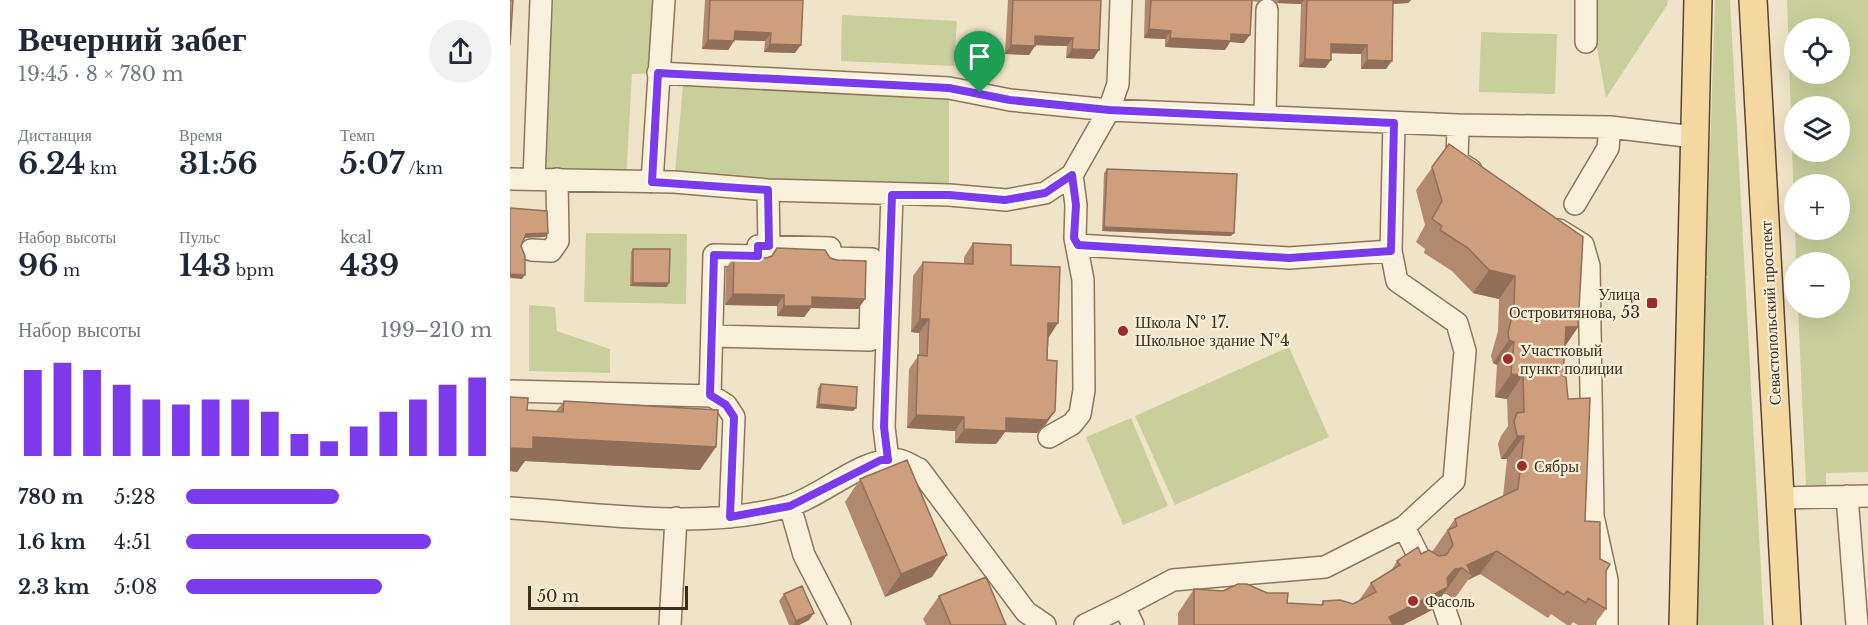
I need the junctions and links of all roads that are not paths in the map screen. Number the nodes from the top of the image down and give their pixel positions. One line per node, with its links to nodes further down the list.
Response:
1 (541, 0): 18 (lane)
2 (664, 0): 9 (lane)
3 (1121, 0): 10 (lane)
4 (1586, 0): 8 (lane)
5 (1698, 0): 15 (main road)
6 (1753, 0): 37 (main road, Севастопольский проспект)
7 (1267, 10): 11 (lane)
8 (1586, 42)
9 (658, 73): 10 (lane); 21 (lane)
10 (1109, 110): 11 (lane); 16 (lane)
11 (1265, 117): 12 (lane)
12 (1394, 123): 13 (lane); 29 (lane)
13 (1458, 125): 14 (lane); 20 (lane)
14 (1610, 127): 15 (lane); 24 (lane)
15 (1694, 136): 52 (main road)
16 (1072, 175): 23 (lane); 26 (lane)
17 (510, 179): 18 (lane)
18 (534, 179): 19 (lane)
19 (557, 179): 21 (lane); 28 (lane)
20 (1486, 180)
21 (652, 182): 22 (lane)
22 (768, 190): 23 (lane); 27 (lane)
23 (892, 195): 34 (lane)
24 (1575, 204)
25 (1544, 219): 51 (lane)
26 (1078, 245): 29 (lane); 33 (lane)
27 (769, 246): 30 (lane); 30 (lane)
28 (531, 250)
29 (1391, 251): 42 (lane)
30 (712, 336): 32 (lane)
31 (510, 391): 32 (lane)
32 (710, 395): 40 (lane)
33 (1049, 437)
34 (888, 460): 38 (lane); 48 (lane)
35 (1847, 496): 36 (lane); 37 (lane); 54 (lane)
36 (1868, 496)
37 (1780, 498): 53 (main road, Севастопольский проспект)
38 (790, 506): 40 (lane); 47 (lane)
39 (510, 508): 41 (lane)
40 (730, 517): 41 (lane)
41 (676, 518): 46 (lane)
42 (1404, 527): 43 (lane); 45 (lane)
43 (1424, 567)
44 (1443, 604): 50 (lane)
45 (1129, 616): 49 (lane)
46 (673, 625)
47 (840, 625)
48 (1045, 625)
49 (1085, 625)
50 (1450, 625)
51 (1607, 625)
52 (1683, 625)
53 (1787, 625)
54 (1857, 625)

